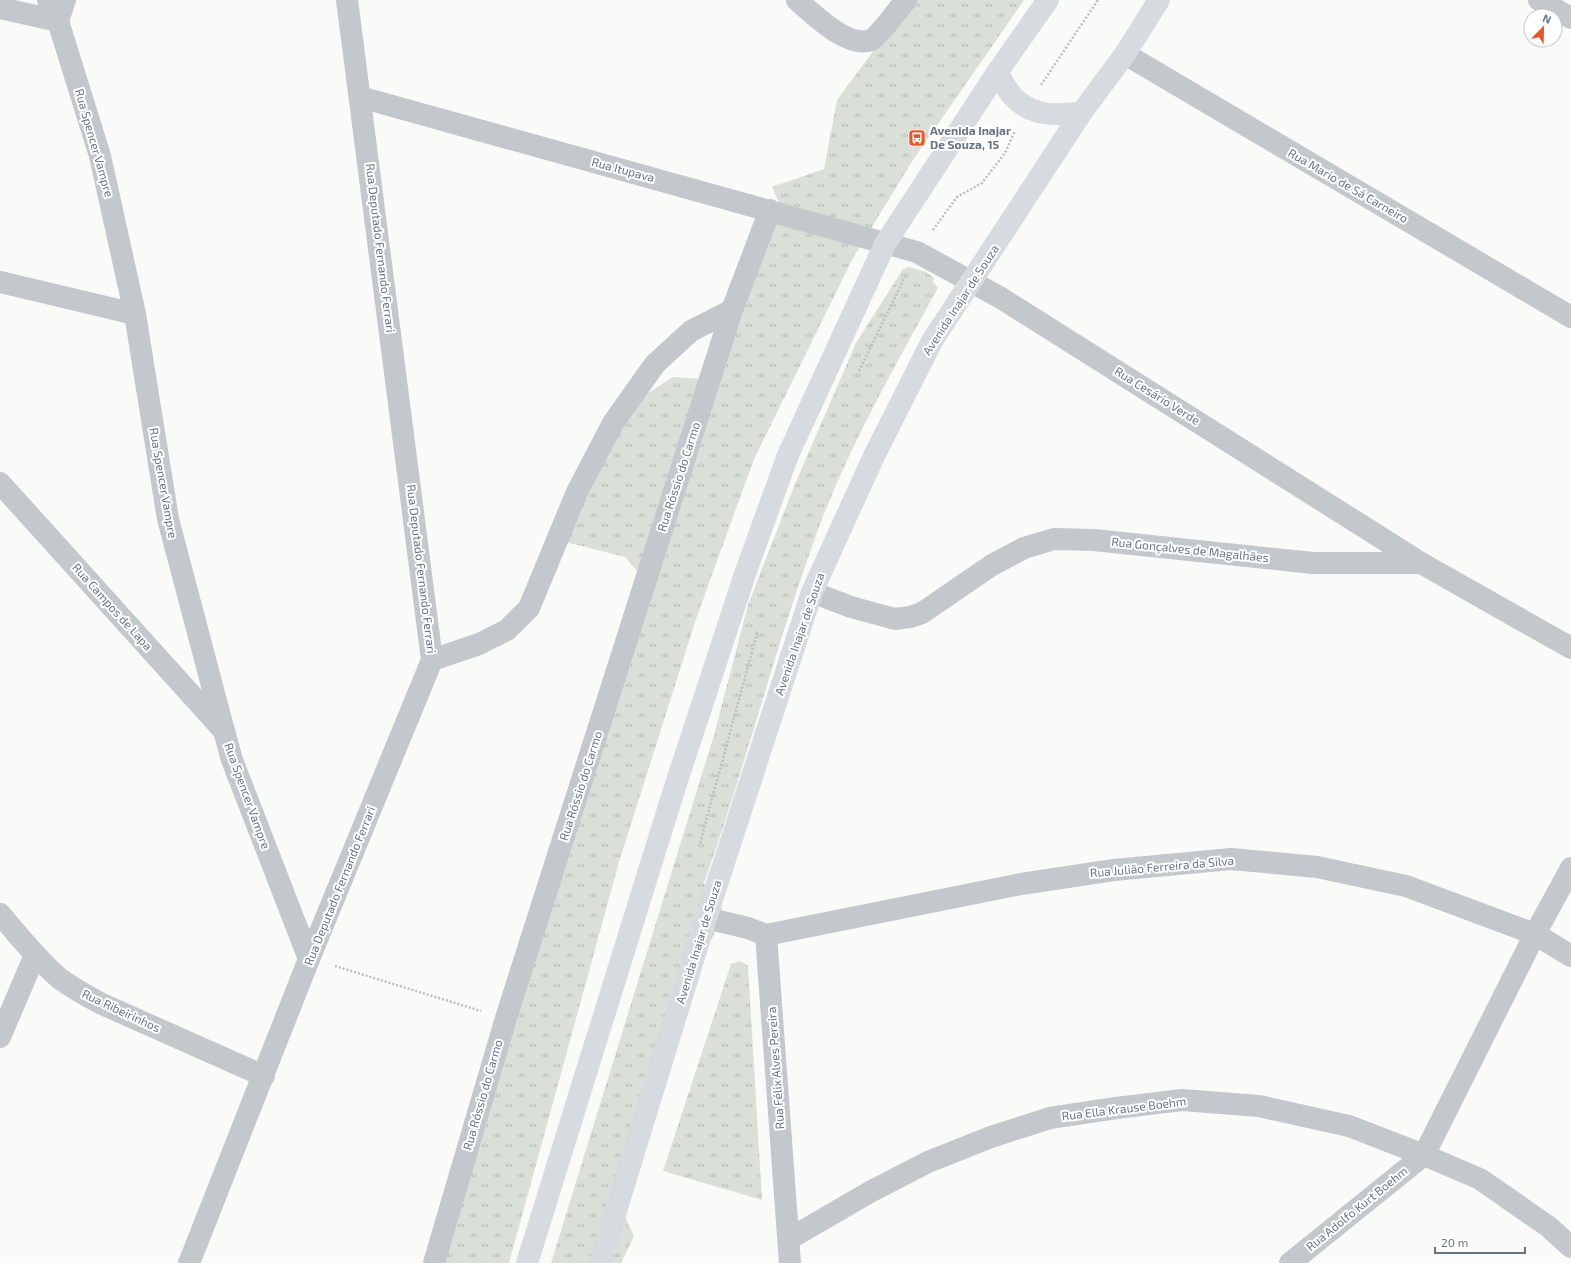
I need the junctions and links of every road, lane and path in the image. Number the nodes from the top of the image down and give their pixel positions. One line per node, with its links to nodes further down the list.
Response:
1 (48, 0): 12 (street, Rua Spencer Vampre)
2 (65, 0): 12 (street)
3 (347, 0): 16 (street, Rua Deputado Fernando Ferrari)
4 (797, 0): 5 (street)
5 (906, 0)
6 (1048, 0): 14 (main road)
7 (1098, 0): 15 (path)
8 (1159, 0): 13 (main road, Avenida Inajar de Souza)
9 (1539, 0): 11 (street)
10 (0, 8): 12 (street)
11 (1571, 18)
12 (58, 21): 25 (street, Rua Spencer Vampre)
13 (1125, 54): 17 (main road, Avenida Inajar de Souza); 26 (street, Rua Mario de Sá Carneiro)
14 (998, 71): 17 (main road); 21 (main road)
15 (1042, 84)
16 (360, 97): 19 (street, Rua Itupava); 31 (street, Rua Deputado Fernando Ferrari)
17 (1082, 112): 23 (main road, Avenida Inajar de Souza)
18 (1011, 137): 20 (path)
19 (770, 210): 21 (street, Rua Itupava); 24 (street, Rua Róssio do Carmo)
20 (942, 216)
21 (885, 244): 23 (street, Rua Cesário Verde); 49 (main road)
22 (0, 282): 25 (street)
23 (971, 282): 28 (street, Rua Cesário Verde); 29 (main road, Avenida Inajar de Souza)
24 (732, 310): 31 (street); 41 (street, Rua Róssio do Carmo)
25 (135, 314): 32 (street, Rua Spencer Vampre)
26 (1571, 317)
27 (0, 483): 32 (street, Rua Campos de Lapa)
28 (1421, 563): 29 (street, Rua Gonçalves de Magalhães); 30 (street, Rua Gonçalves de Magalhães)
29 (812, 592): 35 (main road, Avenida Inajar de Souza)
30 (1571, 648)
31 (432, 660): 40 (street, Rua Deputado Fernando Ferrari)
32 (224, 731): 40 (street, Rua Spencer Vampre)
33 (1571, 868): 37 (street)
34 (0, 914): 38 (street, Rua Ribeirinhos)
35 (706, 918): 36 (street); 50 (main road, Avenida Inajar de Souza)
36 (766, 934): 37 (street, Rua Julião Ferreira da Silva); 45 (street, Rua Félix Alves Pereira)
37 (1535, 934): 39 (street, Rua Julião Ferreira da Silva); 44 (street)
38 (35, 955): 42 (street); 43 (street, Rua Ribeirinhos)
39 (1571, 956)
40 (310, 959): 41 (path); 43 (street, Rua Deputado Fernando Ferrari)
41 (506, 1018): 48 (street, Rua Róssio do Carmo)
42 (0, 1037)
43 (264, 1076): 47 (street, Rua Deputado Fernando Ferrari)
44 (1424, 1155): 45 (street, Rua Ella Krause Boehm); 46 (street, Rua Ella Krause Boehm); 52 (street, Rua Adolfo Kurt Boehm)
45 (789, 1239): 51 (street, Rua Félix Alves Pereira)
46 (1571, 1247)
47 (190, 1263)
48 (434, 1263)
49 (526, 1263)
50 (600, 1263)
51 (790, 1263)
52 (1290, 1263)

